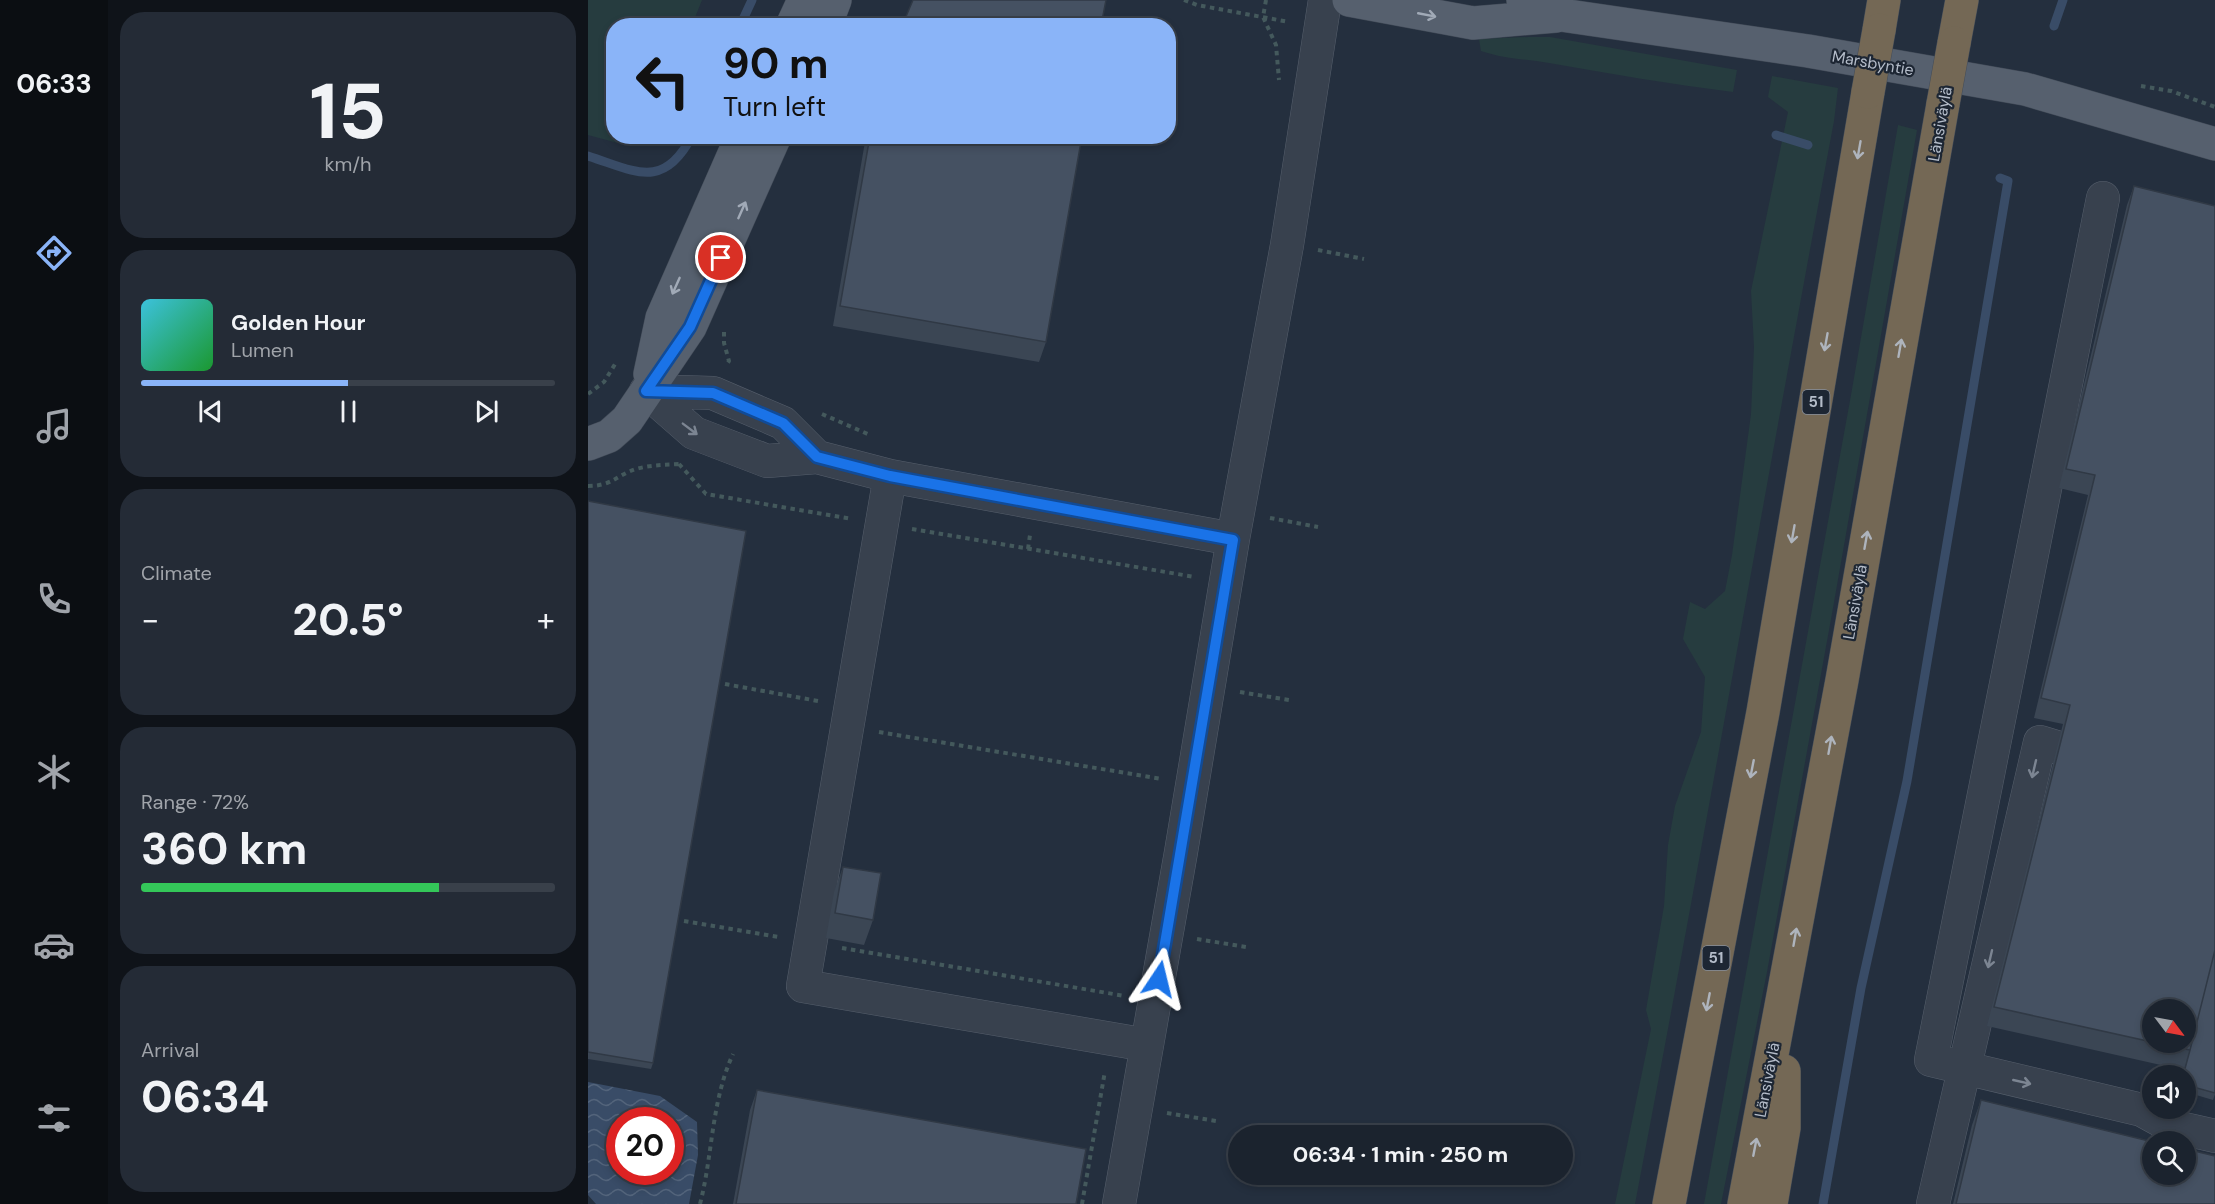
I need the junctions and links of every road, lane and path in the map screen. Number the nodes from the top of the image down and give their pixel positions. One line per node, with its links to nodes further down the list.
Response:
1 (804, 0): 11 (main road)
2 (835, 0): 12 (main road)
3 (1266, 0): 10 (path)
4 (1325, 0): 23 (lane)
5 (1349, 0): 8 (main road, Marsbyntie, one-way to 8)
6 (1523, 0): 8 (main road, Marsbyntie)
7 (1962, 0): 36 (highway, Länsiväylä, one-way to 7, bridge)
8 (1561, 15): 15 (main road, Marsbyntie)
9 (1882, 15): 46 (highway, 51, one-way to 46, bridge)
10 (1263, 17)
11 (796, 18)
12 (828, 18)
13 (738, 144): 17 (main road, one-way to 17)
14 (772, 144): 17 (main road, one-way to 14)
15 (2215, 144)
16 (2103, 198): 40 (lane)
17 (646, 391): 18 (main road); 19 (lane); 19 (lane, one-way to 19)
18 (588, 444)
19 (817, 457): 21 (lane)
20 (679, 464): 22 (path)
21 (890, 476): 22 (lane); 23 (lane)
22 (882, 524): 24 (path); 28 (lane)
23 (1233, 540): 38 (lane)
24 (1201, 578)
25 (725, 684): 28 (path)
26 (1232, 691): 27 (path)
27 (1288, 700)
28 (849, 717): 30 (path); 38 (lane)
29 (2089, 757): 40 (lane, one-way to 40)
30 (1166, 780)
31 (684, 921): 33 (path)
32 (1189, 938): 34 (path)
33 (787, 939)
34 (1246, 947)
35 (840, 948): 37 (path)
36 (1784, 994): 47 (highway, Länsiväylä, one-way to 36); 48 (highway)
37 (1128, 997)
38 (1147, 1045): 45 (lane)
39 (733, 1054): 44 (path)
40 (1965, 1068): 43 (lane, one-way to 43); 49 (lane)
41 (1158, 1112): 42 (path)
42 (1216, 1121)
43 (2215, 1136)
44 (700, 1204)
45 (1119, 1204)
46 (1669, 1204)
47 (1744, 1204)
48 (1771, 1204)
49 (1933, 1204)

